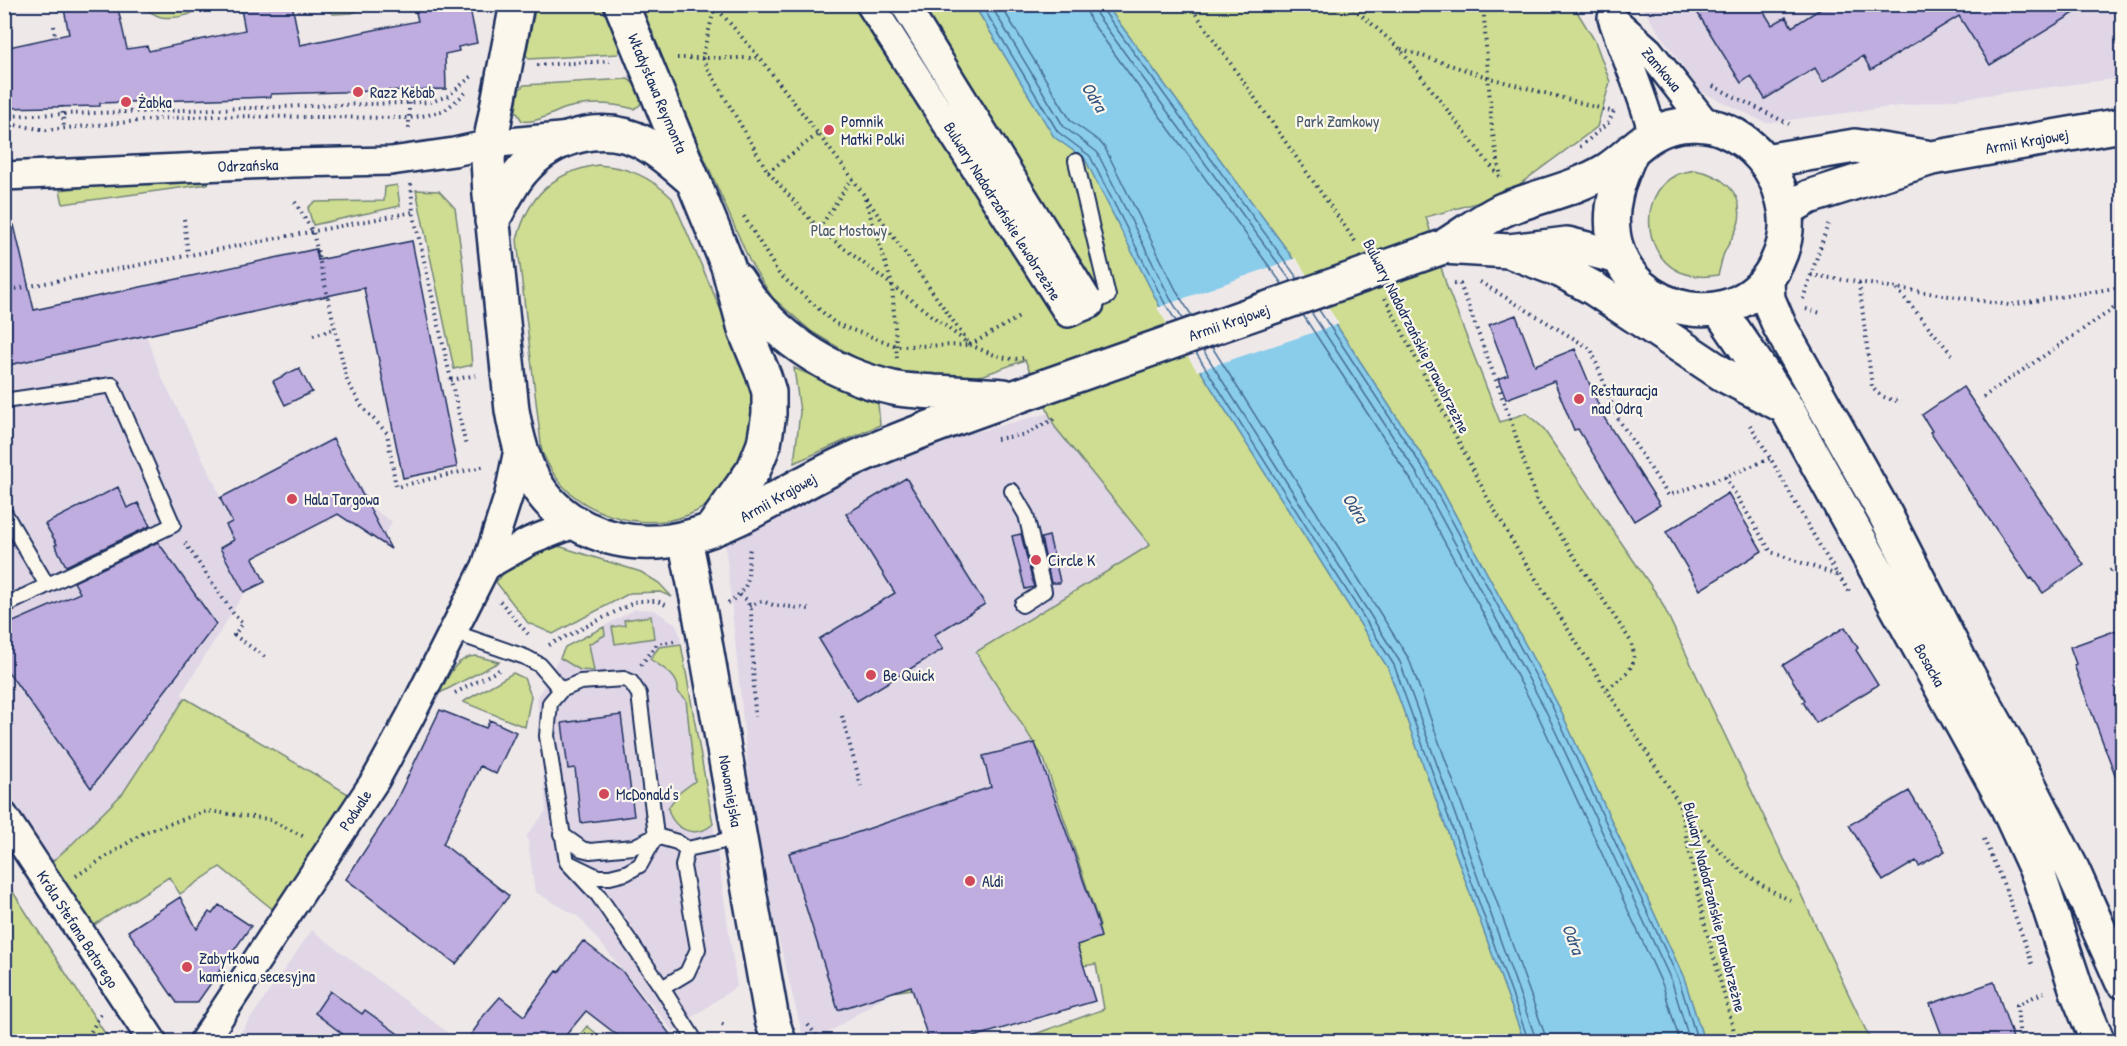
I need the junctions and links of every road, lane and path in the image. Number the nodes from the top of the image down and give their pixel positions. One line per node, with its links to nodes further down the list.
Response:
1 (517, 4): 17 (street)
2 (621, 4): 13 (street, Władysława Reymonta)
3 (870, 4): 69 (street, Bulwary Nadodrzańskie lewobrzeżne)
4 (904, 4): 69 (street, Bulwary Nadodrzańskie lewobrzeżne)
5 (1189, 4): 55 (path, Bulwary Nadodrzańskie prawobrzeżne)
6 (1483, 4): 18 (path)
7 (715, 5): 14 (path); 15 (path)
8 (1350, 5): 12 (path)
9 (1608, 11): 20 (street, Zamkowa); 26 (street, Zamkowa)
10 (54, 26): 11 (path)
11 (55, 37)
12 (1400, 49): 18 (path); 18 (path)
13 (644, 58): 17 (path); 42 (street, Władysława Reymonta)
14 (702, 58): 15 (path); 16 (path); 39 (path)
15 (760, 58): 31 (path)
16 (680, 69)
17 (491, 70): 24 (path); 34 (street)
18 (1490, 78): 23 (path)
19 (1709, 84): 27 (path)
20 (1639, 87): 23 (path); 33 (street, Zamkowa)
21 (472, 88): 30 (path)
22 (62, 106): 24 (path)
23 (1614, 112): 35 (path)
24 (62, 114): 25 (path); 30 (path)
25 (4, 116)
26 (1707, 125): 33 (street); 38 (street)
27 (1792, 125)
28 (2122, 125): 36 (street, Armii Krajowej)
29 (4, 126): 30 (path)
30 (64, 128)
31 (818, 134): 39 (path); 41 (path)
32 (577, 135): 34 (street); 42 (street); 48 (street)
33 (1642, 142): 52 (street, Armii Krajowej); 56 (street)
34 (490, 144): 40 (street, Odrzańska); 48 (street)
35 (1577, 149)
36 (1932, 158): 38 (street, Armii Krajowej); 46 (street, Armii Krajowej)
37 (1077, 161): 69 (lane)
38 (1765, 161): 46 (street)
39 (768, 172): 50 (path)
40 (4, 176)
41 (852, 178): 43 (path); 50 (path)
42 (694, 182): 57 (street, Władysława Reymonta)
43 (863, 193): 63 (path); 77 (path)
44 (295, 202): 51 (path)
45 (739, 205): 78 (path)
46 (1786, 210): 60 (street)
47 (184, 219): 54 (path)
48 (492, 221): 89 (street, Armii Krajowej)
49 (1829, 221): 58 (path)
50 (819, 229): 63 (path)
51 (313, 232): 54 (path); 75 (path); 82 (path)
52 (1443, 247): 53 (street, Armii Krajowej); 84 (street, Armii Krajowej, bridge)
53 (1509, 251): 56 (street, Armii Krajowej); 88 (street)
54 (188, 255): 66 (path)
55 (1362, 255)
56 (1620, 257): 71 (street)
57 (728, 266): 83 (street, Armii Krajowej); 98 (street)
58 (1811, 275): 62 (path); 70 (path)
59 (1480, 282): 93 (path)
60 (1767, 282): 71 (street); 135 (street, Bosacka)
61 (1454, 283): 118 (path)
62 (1859, 283): 65 (path); 87 (path)
63 (892, 284): 77 (path); 78 (path)
64 (2122, 287): 65 (path)
65 (1896, 289): 80 (path)
66 (4, 291)
67 (1384, 297): 118 (path, Bulwary Nadodrzańskie prawobrzeżne)
68 (2122, 303): 85 (path)
69 (1090, 304)
70 (1800, 308): 72 (path); 73 (path)
71 (1719, 309): 88 (street, Bosacka)
72 (1821, 313)
73 (1802, 315)
74 (1019, 317): 77 (path)
75 (335, 329): 76 (path); 92 (path)
76 (314, 335)
77 (970, 345): 78 (path); 79 (path)
78 (897, 346): 83 (path)
79 (1033, 356)
80 (1954, 357)
81 (483, 374): 82 (path)
82 (451, 380): 90 (path)
83 (894, 388): 84 (street, Armii Krajowej)
84 (1014, 397): 98 (street, Armii Krajowej)
85 (1983, 397)
86 (4, 401): 97 (lane)
87 (1901, 402)
88 (1786, 407): 150 (street, Bosacka)
89 (519, 445): 96 (street, Armii Krajowej); 100 (street, Podwale)
90 (466, 446)
91 (1771, 458): 93 (path)
92 (486, 466)
93 (1725, 477): 102 (path)
94 (1012, 491): 106 (lane)
95 (4, 512): 103 (lane)
96 (576, 523): 98 (street, Armii Krajowej); 100 (street)
97 (173, 525): 103 (lane); 114 (path)
98 (697, 535): 126 (street, Nowomiejska)
99 (2122, 562): 101 (path)
100 (486, 566): 111 (street, Podwale)
101 (2110, 571)
102 (1838, 575)
103 (47, 585): 107 (lane)
104 (740, 595): 108 (path)
105 (498, 598): 113 (path)
106 (1022, 604)
107 (4, 606)
108 (749, 606): 109 (path); 121 (path)
109 (809, 609)
110 (677, 610): 113 (path)
111 (453, 632): 115 (lane); 130 (street, Podwale)
112 (683, 640): 116 (path)
113 (546, 646): 115 (path)
114 (265, 657)
115 (525, 657): 117 (lane); 119 (path)
116 (628, 681): 117 (lane); 127 (lane)
117 (561, 690): 125 (lane)
118 (1606, 690): 123 (path, Bulwary Nadodrzańskie prawobrzeżne)
119 (452, 695)
120 (842, 716): 122 (path)
121 (755, 717)
122 (861, 786)
123 (1679, 803): 133 (path); 148 (path, Bulwary Nadodrzańskie prawobrzeżne)
124 (4, 816): 144 (street, Króla Stefana Batorego)
125 (561, 834): 127 (lane); 131 (lane)
126 (739, 835): 129 (lane); 147 (street, Nowomiejska)
127 (656, 836): 129 (lane); 131 (lane)
128 (1984, 838): 134 (path)
129 (687, 849): 137 (lane)
130 (329, 852): 132 (path); 145 (street, Podwale)
131 (567, 862): 137 (lane)
132 (95, 864)
133 (1791, 900)
134 (2036, 972)
135 (2122, 981)
136 (2040, 982): 138 (path)
137 (662, 988): 146 (lane)
138 (2044, 992): 139 (path); 149 (path)
139 (2048, 1002)
140 (103, 1011): 143 (path)
141 (4, 1025): 142 (path)
142 (7, 1041)
143 (85, 1041)
144 (153, 1041)
145 (203, 1041)
146 (696, 1041)
147 (779, 1041)
148 (1737, 1041)
149 (2020, 1041)
150 (2098, 1041)

